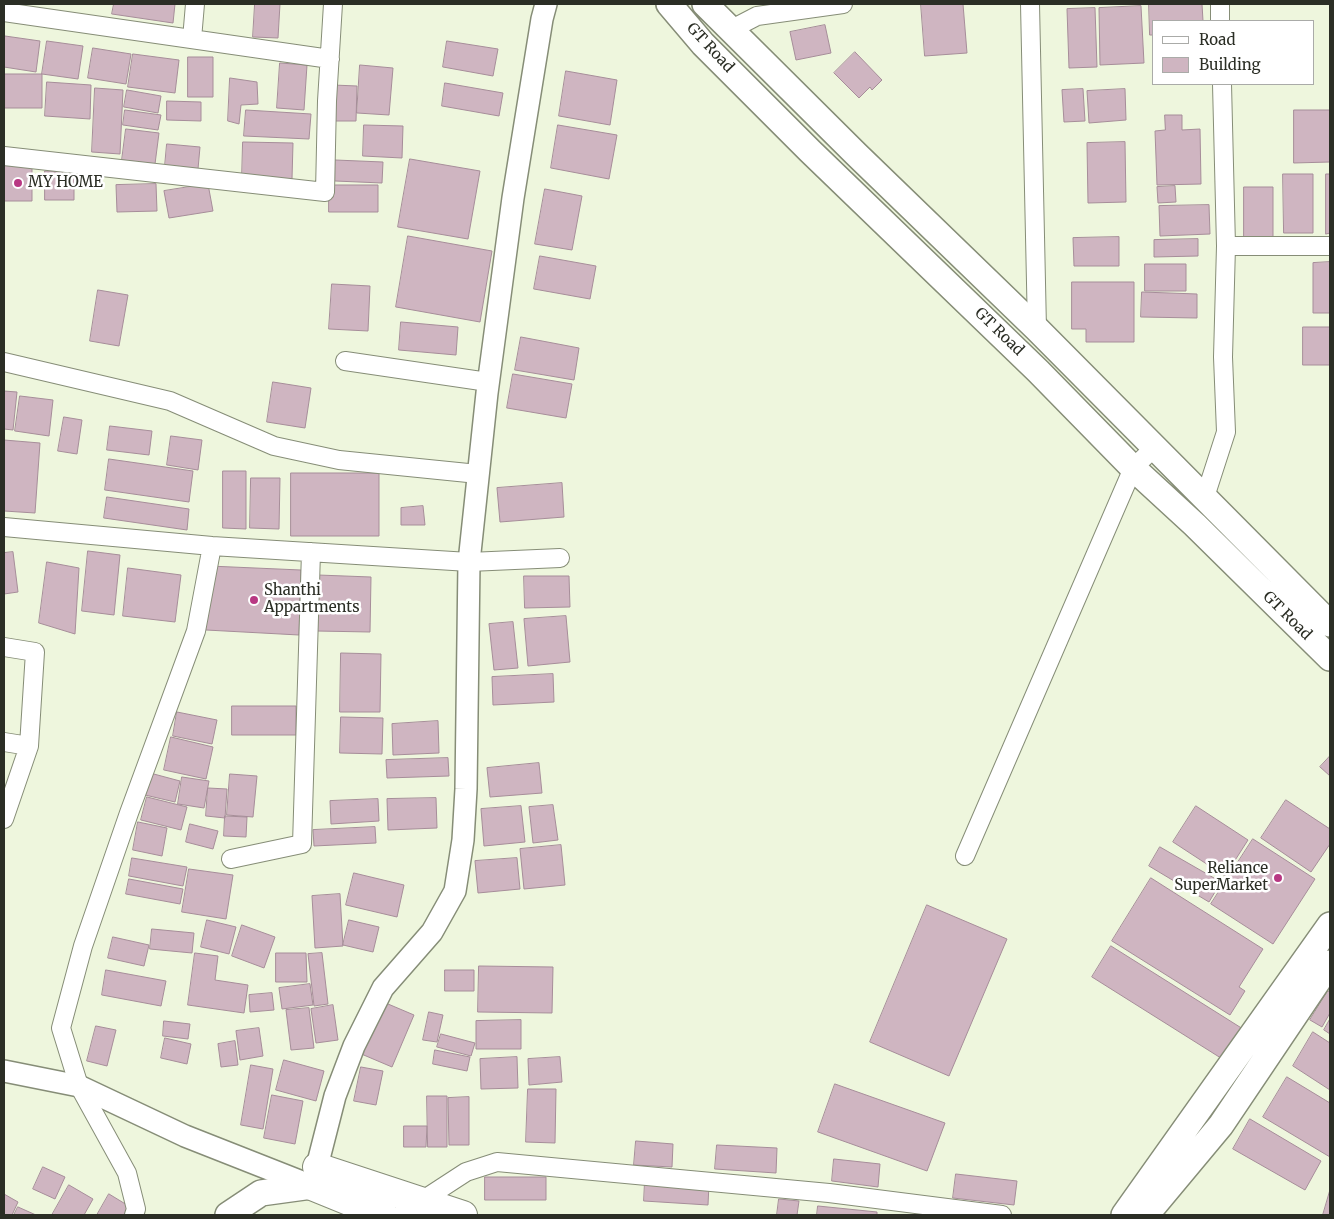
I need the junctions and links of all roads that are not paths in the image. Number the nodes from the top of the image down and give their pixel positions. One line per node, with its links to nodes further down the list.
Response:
1 (194, 4): 12 (street)
2 (333, 4): 13 (street)
3 (546, 4): 21 (street)
4 (669, 4): 23 (main road, GT Road)
5 (705, 4): 11 (main road)
6 (843, 4): 11 (street)
7 (1030, 4): 18 (street)
8 (1220, 4): 10 (street)
9 (4, 12): 12 (street)
10 (1220, 20)
11 (730, 30): 18 (main road)
12 (192, 39): 13 (street)
13 (330, 59): 15 (street)
14 (1222, 85): 16 (street)
15 (4, 156)
16 (1226, 246): 17 (street); 25 (street)
17 (1330, 246)
18 (1037, 329): 22 (main road)
19 (345, 361): 21 (street)
20 (4, 362): 24 (street)
21 (488, 382): 24 (street)
22 (1155, 447): 23 (street); 25 (main road)
23 (1133, 468): 33 (main road, GT Road); 37 (street)
24 (478, 474): 30 (street)
25 (1205, 497): 31 (main road)
26 (4, 528): 27 (street)
27 (212, 546): 28 (street); 42 (street)
28 (311, 552): 30 (street); 38 (street)
29 (560, 558): 30 (street)
30 (469, 562): 43 (street)
31 (1330, 624)
32 (4, 647): 35 (street)
33 (1330, 658)
34 (4, 742): 35 (street)
35 (29, 746): 36 (street)
36 (4, 819)
37 (965, 856)
38 (231, 859)
39 (1330, 925): 50 (main road)
40 (1330, 963): 51 (main road)
41 (4, 1070): 42 (street)
42 (79, 1086): 43 (street); 45 (street)
43 (314, 1176): 44 (main road); 46 (main road); 47 (main road)
44 (411, 1208): 48 (main road); 49 (street)
45 (134, 1215)
46 (228, 1215)
47 (383, 1215)
48 (463, 1215)
49 (1002, 1215)
50 (1124, 1215)
51 (1146, 1215)

